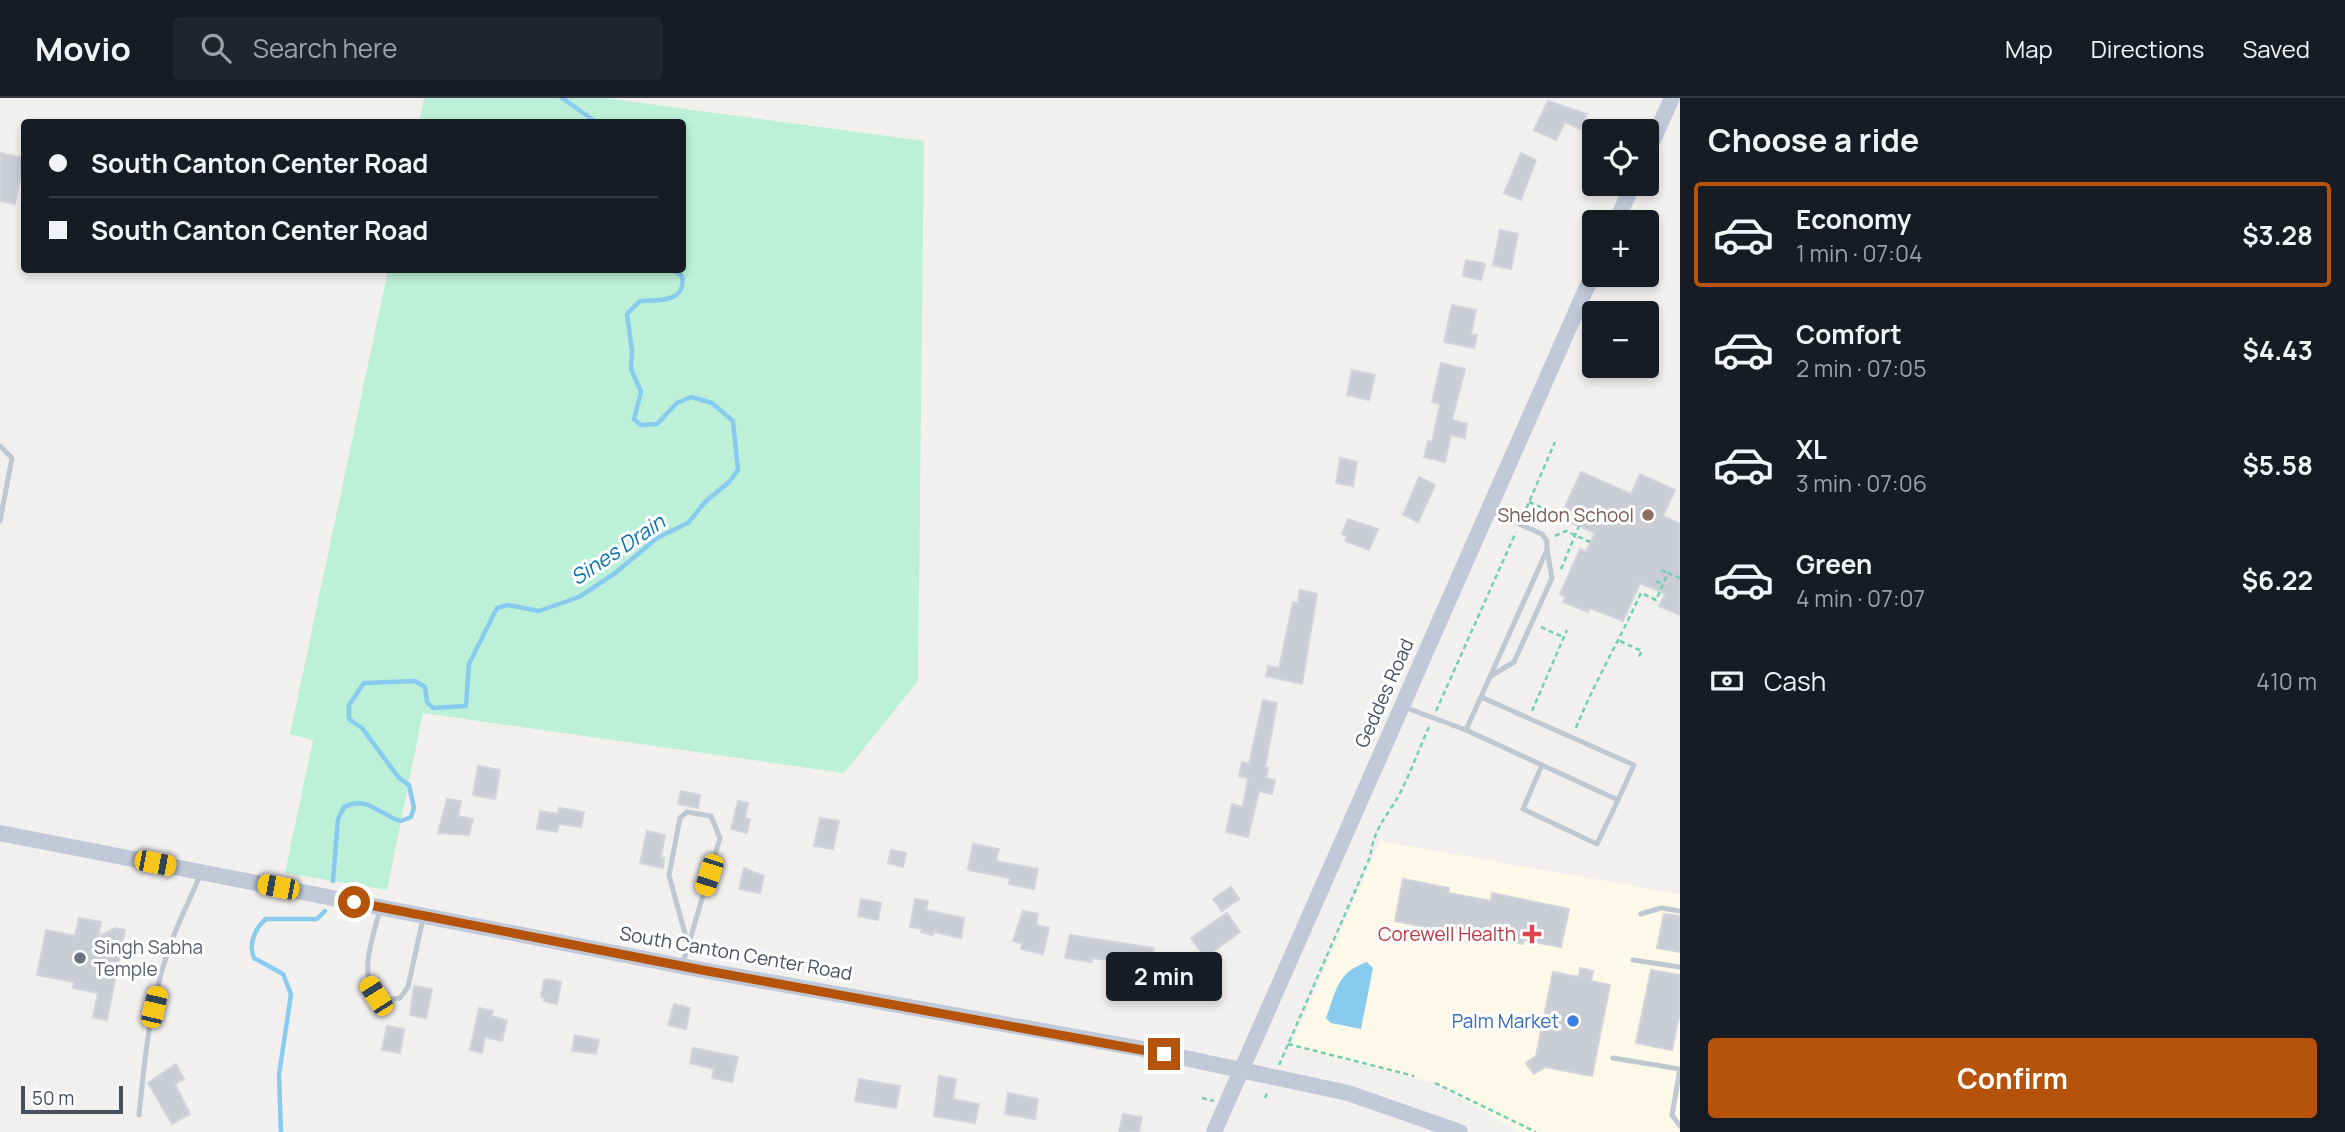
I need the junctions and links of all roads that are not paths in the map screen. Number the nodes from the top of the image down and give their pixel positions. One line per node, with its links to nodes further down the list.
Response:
1 (1672, 98): 2 (main road)
2 (1659, 127)
3 (1587, 287): 5 (main road, Geddes Road)
4 (0, 446): 6 (lane)
5 (1488, 510): 7 (lane); 10 (main road, Geddes Road)
6 (0, 521)
7 (1547, 550): 8 (lane); 8 (lane)
8 (1491, 676): 9 (lane)
9 (1481, 697): 11 (lane); 13 (lane)
10 (1401, 706): 11 (lane); 25 (main road, Geddes Road)
11 (1466, 730): 12 (lane)
12 (1542, 765): 13 (lane); 13 (lane)
13 (1618, 800)
14 (0, 833): 15 (main road, South Canton Center Road)
15 (202, 872): 16 (main road, South Canton Center Road); 26 (lane)
16 (380, 907): 19 (main road, South Canton Center Road); 19 (lane)
17 (1680, 911): 18 (lane)
18 (1641, 914)
19 (424, 916): 22 (main road, South Canton Center Road)
20 (687, 941): 20 (lane); 22 (lane)
21 (1633, 960): 23 (lane)
22 (682, 966): 25 (main road, South Canton Center Road)
23 (1680, 967)
24 (1613, 1058): 27 (lane)
25 (1242, 1070): 28 (main road, Geddes Road); 29 (main road, South Canton Center Road)
26 (139, 1115)
27 (1680, 1126)
28 (1214, 1132)
29 (1460, 1132)

